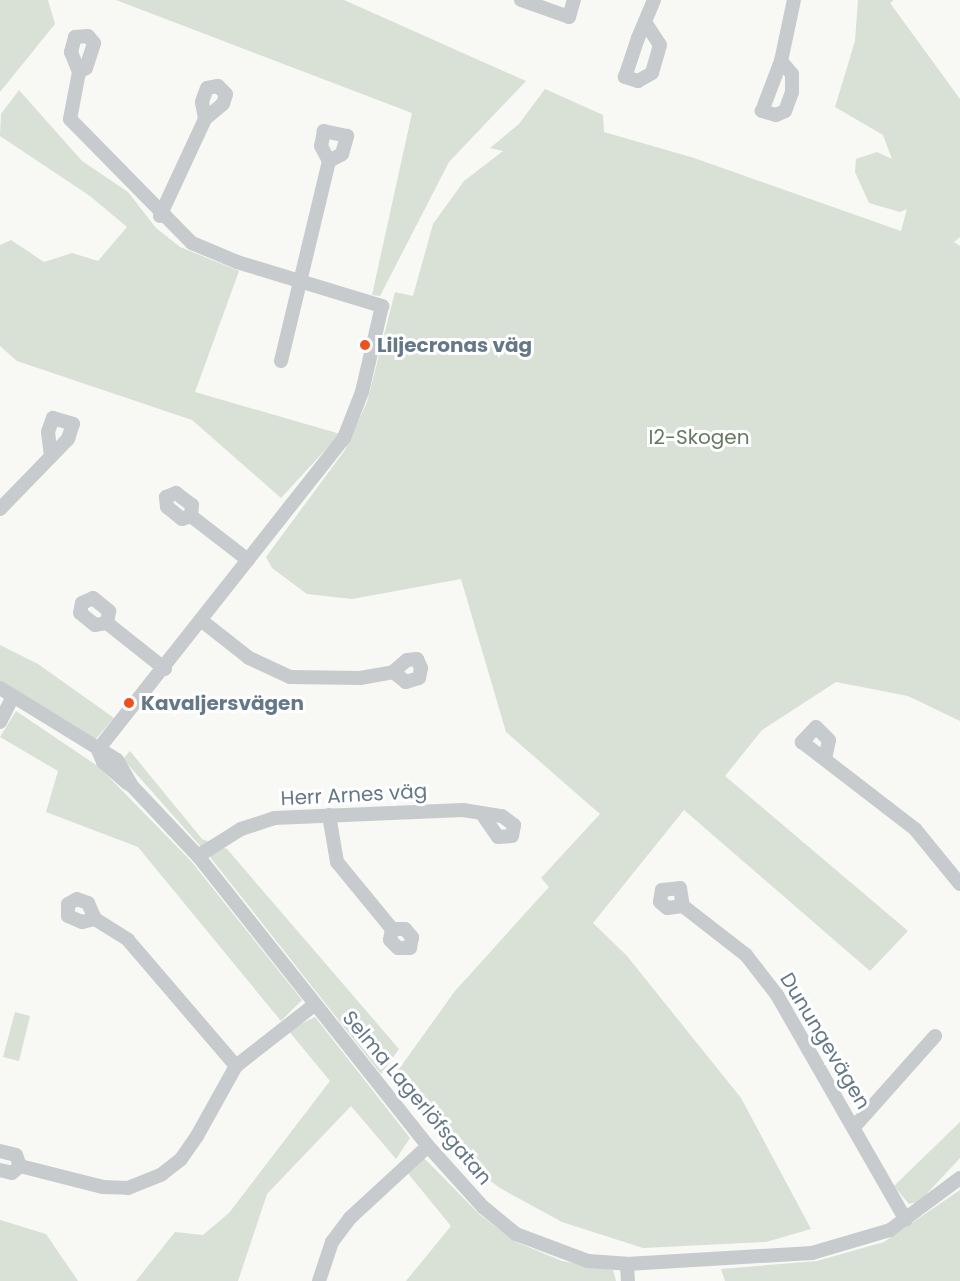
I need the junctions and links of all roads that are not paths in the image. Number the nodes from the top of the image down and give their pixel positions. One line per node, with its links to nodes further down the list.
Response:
1 (521, 0): 2 (street)
2 (574, 0)
3 (654, 0): 5 (street)
4 (794, 0): 6 (street)
5 (645, 22)
6 (781, 61)
7 (79, 72): 10 (street)
8 (205, 119): 10 (street)
9 (329, 161): 11 (street)
10 (160, 216): 11 (street)
11 (302, 283): 12 (street); 16 (street)
12 (281, 361)
13 (51, 454): 14 (street)
14 (0, 509)
15 (192, 516): 16 (street)
16 (248, 560): 17 (street)
17 (202, 621): 19 (street); 20 (street)
18 (107, 623): 19 (street)
19 (165, 669): 24 (street)
20 (393, 672)
21 (0, 688): 22 (street, Selma Lagerlöfsgatan)
22 (14, 696): 23 (street); 24 (street, Selma Lagerlöfsgatan)
23 (0, 722)
24 (98, 750): 28 (street, Selma Lagerlöfsgatan)
25 (825, 759): 29 (street)
26 (329, 815): 27 (street, Herr Arnes väg); 28 (street, Herr Arnes väg); 32 (street)
27 (484, 817)
28 (198, 856): 33 (street, Selma Lagerlöfsgatan)
29 (960, 884)
30 (683, 906): 36 (street, Dunungevägen)
31 (95, 919): 35 (street)
32 (392, 929)
33 (314, 1005): 35 (street); 37 (street, Selma Lagerlöfsgatan)
34 (935, 1036): 36 (street)
35 (236, 1066): 39 (street)
36 (854, 1127): 42 (street, Dunungevägen)
37 (428, 1146): 43 (street, Selma Lagerlöfsgatan); 44 (street)
38 (0, 1151): 39 (street)
39 (20, 1166): 40 (street)
40 (0, 1170)
41 (960, 1178): 42 (street, Selma Lagerlöfsgatan)
42 (906, 1220): 43 (street, Selma Lagerlöfsgatan)
43 (627, 1264): 45 (street)
44 (319, 1281)
45 (628, 1281)

